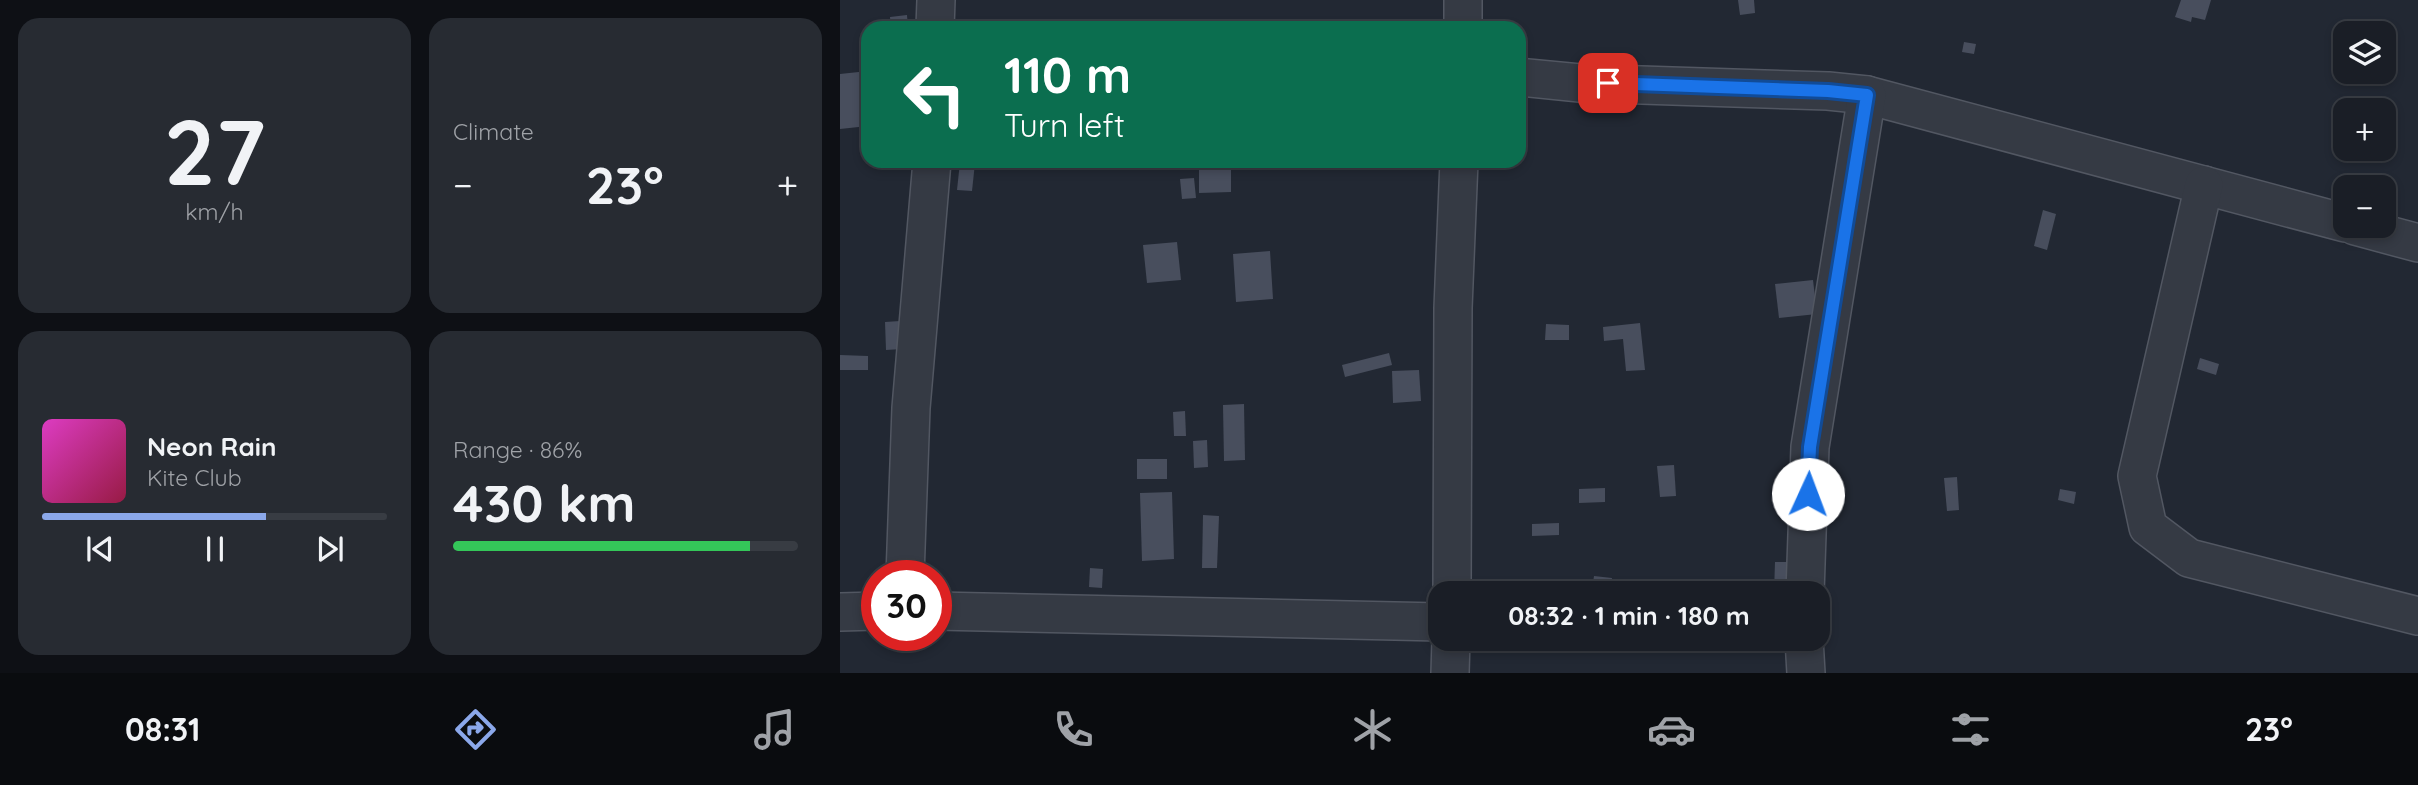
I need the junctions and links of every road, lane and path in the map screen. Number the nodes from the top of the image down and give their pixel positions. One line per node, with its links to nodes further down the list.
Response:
1 (936, 0): 3 (street)
2 (1463, 0): 4 (street)
3 (935, 21)
4 (1463, 21)
5 (1526, 78): 6 (street)
6 (1867, 95): 9 (street); 15 (street)
7 (931, 168): 13 (street)
8 (1459, 168): 14 (street)
9 (2204, 185): 10 (street); 19 (street)
10 (2333, 220)
11 (2396, 237): 12 (street)
12 (2418, 243)
13 (906, 560)
14 (1452, 581)
15 (1805, 581)
16 (861, 611): 18 (street)
17 (952, 611): 20 (street)
18 (840, 612)
19 (2418, 616)
20 (1428, 622)
21 (1451, 651): 23 (street)
22 (1804, 651): 24 (street)
23 (1450, 673)
24 (1805, 673)

